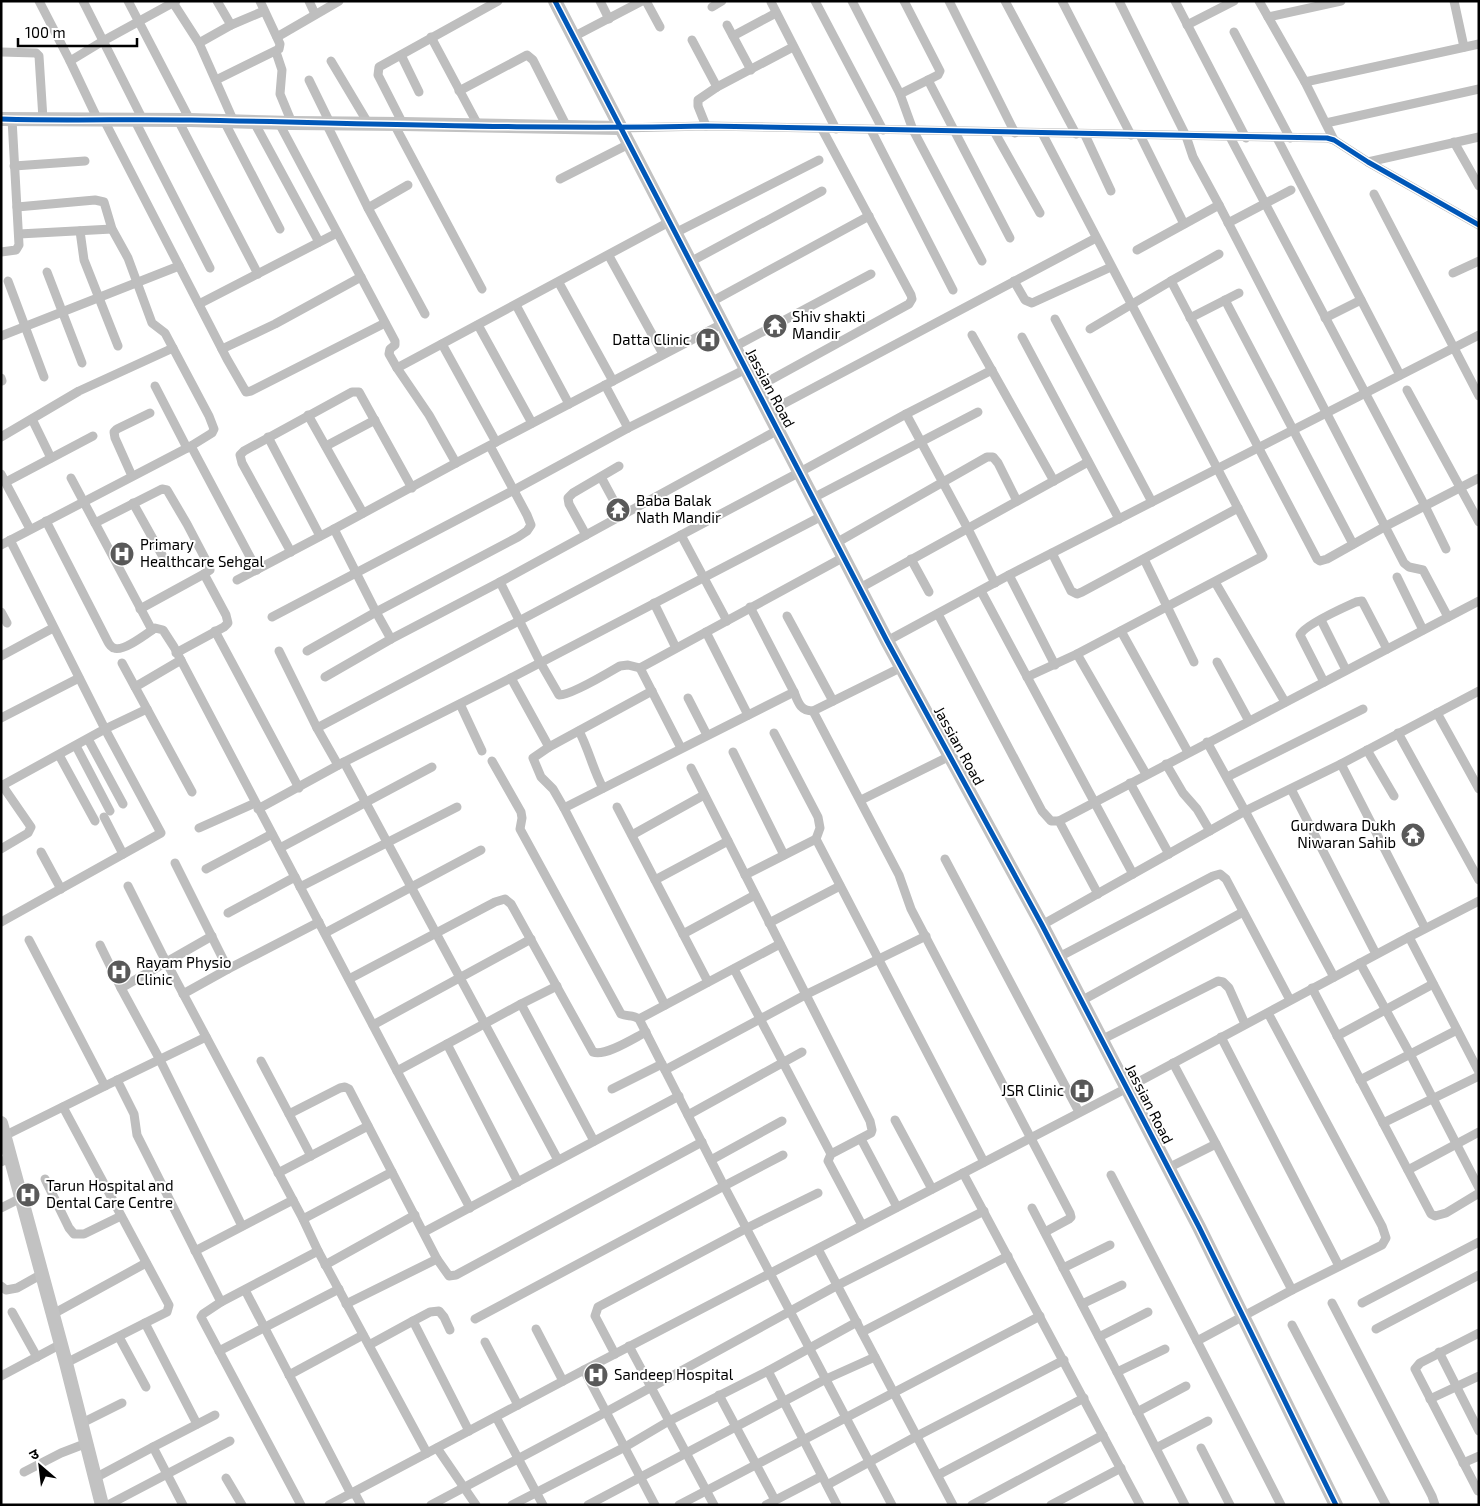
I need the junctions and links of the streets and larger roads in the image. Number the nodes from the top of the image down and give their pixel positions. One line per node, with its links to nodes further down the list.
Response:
1 (39, 1): 53 (street)
2 (83, 1): 44 (street)
3 (128, 1): 34 (street)
4 (216, 1): 35 (street)
5 (260, 1): 29 (street)
6 (309, 1): 31 (street)
7 (339, 1): 31 (street)
8 (498, 1): 42 (street)
9 (554, 1): 43 (street, Jassian Road)
10 (600, 1): 33 (street)
11 (642, 1): 33 (street)
12 (646, 1): 38 (street)
13 (722, 1): 28 (street)
14 (815, 1): 84 (street)
15 (852, 1): 64 (street)
16 (904, 1): 58 (street)
17 (949, 1): 88 (street)
18 (1005, 1): 90 (street)
19 (1062, 1): 91 (street)
20 (1119, 1): 92 (street)
21 (1175, 1): 37 (street)
22 (1234, 1): 37 (street)
23 (1260, 1): 32 (street)
24 (1341, 1): 32 (street)
25 (1454, 1): 49 (street)
26 (174, 2): 34 (street); 46 (street)
27 (771, 2): 30 (street)
28 (712, 7)
29 (264, 11): 35 (street); 41 (street)
30 (776, 13): 40 (street); 48 (street)
31 (315, 14): 41 (street)
32 (1268, 16): 59 (street)
33 (609, 18): 43 (street)
34 (138, 22): 44 (street); 69 (street)
35 (230, 25): 46 (street)
36 (727, 25): 40 (street)
37 (1187, 25): 95 (street)
38 (660, 27)
39 (1234, 32): 97 (street)
40 (733, 36): 55 (street)
41 (277, 37): 51 (street)
42 (431, 37): 52 (street); 62 (street)
43 (573, 37): 80 (street, Jassian Road)
44 (103, 40): 53 (street); 67 (street)
45 (692, 40): 60 (street)
46 (199, 44): 56 (street)
47 (1479, 44): 49 (street)
48 (793, 47): 55 (street); 82 (street)
49 (1464, 47): 59 (street)
50 (1, 52): 66 (street)
51 (276, 52): 56 (street); 72 (street)
52 (401, 55): 63 (street); 76 (street)
53 (70, 61): 68 (street)
54 (331, 61): 74 (street)
55 (751, 70): 60 (street)
56 (216, 80): 70 (street)
57 (309, 80): 73 (street)
58 (928, 80): 64 (street); 86 (street)
59 (1304, 82): 75 (street)
60 (717, 87): 78 (street)
61 (1479, 89): 75 (street)
62 (459, 91): 77 (street); 79 (street)
63 (419, 92)
64 (900, 94): 85 (street)
65 (7, 119): 66 (street); 104 (street)
66 (43, 119): 68 (street)
67 (139, 119): 68 (street); 69 (street); 139 (street)
68 (101, 120): 137 (street)
69 (184, 120): 70 (street); 142 (street)
70 (229, 121): 71 (street); 123 (street)
71 (254, 122): 72 (street); 129 (street)
72 (286, 123): 73 (street); 125 (street)
73 (328, 123): 74 (street); 115 (street)
74 (368, 123): 76 (street)
75 (1326, 123): 98 (street)
76 (399, 124): 77 (street); 150 (street)
77 (478, 125): 79 (street)
78 (706, 126): 80 (street); 81 (street)
79 (567, 127): 80 (street)
80 (621, 128): 100 (street, Jassian Road)
81 (822, 129): 82 (street); 117 (street)
82 (836, 129): 83 (street)
83 (871, 130): 84 (street); 151 (street)
84 (882, 130): 85 (street)
85 (914, 130): 86 (street); 134 (street)
86 (954, 131): 87 (street); 127 (street)
87 (995, 132): 88 (street); 116 (street)
88 (1015, 133): 89 (street)
89 (1042, 134): 90 (street); 128 (street)
90 (1080, 134): 91 (street); 108 (street)
91 (1136, 135): 92 (street); 119 (street)
92 (1186, 136): 93 (street); 113 (street)
93 (1230, 137): 95 (street); 112 (street)
94 (1479, 137): 99 (street)
95 (1246, 138): 96 (street)
96 (1277, 138): 97 (street); 155 (street)
97 (1290, 138): 98 (street)
98 (1334, 140): 103 (street)
99 (1454, 142): 103 (street); 107 (street)
100 (629, 144): 105 (street); 121 (street, Jassian Road)
101 (819, 160): 121 (street)
102 (85, 161): 104 (street)
103 (1368, 162): 120 (street)
104 (14, 166): 114 (street)
105 (560, 179)
106 (408, 185): 115 (street)
107 (1479, 186)
108 (1111, 190)
109 (1291, 190): 112 (street)
110 (822, 191): 136 (street)
111 (1374, 194): 178 (street)
112 (1264, 204): 118 (street); 163 (street)
113 (1219, 205): 118 (street); 119 (street)
114 (17, 207): 122 (street); 126 (street)
115 (368, 208): 161 (street)
116 (1040, 213)
117 (869, 216): 156 (street); 189 (street)
118 (1228, 223): 197 (street)
119 (1184, 224): 130 (street)
120 (1479, 225)
121 (672, 228): 133 (street); 136 (street, Jassian Road)
122 (112, 229): 124 (street); 148 (street)
123 (280, 229)
124 (80, 231): 126 (street); 153 (street)
125 (337, 232): 129 (street); 144 (street)
126 (19, 234): 131 (street)
127 (1010, 238)
128 (1096, 238): 138 (street); 146 (street)
129 (319, 242): 142 (street)
130 (1137, 250)
131 (1, 252)
132 (1219, 254): 147 (street)
133 (609, 256): 149 (street); 180 (street)
134 (982, 261)
135 (1479, 261): 141 (street)
136 (690, 262): 156 (street, Jassian Road)
137 (180, 266): 148 (street); 157 (street)
138 (1111, 267): 146 (street); 159 (street)
139 (210, 268)
140 (47, 272): 160 (street)
141 (1453, 273)
142 (258, 274): 157 (street)
143 (871, 274): 176 (street)
144 (361, 277): 165 (street); 179 (street)
145 (8, 280): 168 (street)
146 (1014, 281): 194 (street)
147 (1171, 281): 159 (street); 162 (street)
148 (136, 283): 153 (street); 177 (street)
149 (558, 283): 158 (street); 187 (street)
150 (482, 289)
151 (953, 290)
152 (1238, 293): 154 (street)
153 (98, 298): 160 (street); 175 (street)
154 (1225, 300): 162 (street); 205 (street)
155 (1361, 300): 163 (street); 185 (street)
156 (711, 302): 166 (street, Jassian Road)
157 (200, 304): 179 (street)
158 (516, 305): 167 (street); 193 (street)
159 (1132, 305): 169 (street); 218 (street)
160 (62, 313): 168 (street); 181 (street)
161 (426, 314)
162 (1190, 318): 213 (street)
163 (1325, 318): 191 (street)
164 (1055, 319): 233 (street)
165 (385, 323): 179 (street); 182 (street)
166 (722, 324): 176 (street, Jassian Road); 180 (street)
167 (478, 325): 174 (street); 202 (street)
168 (24, 327): 172 (street); 186 (street)
169 (1090, 329)
170 (972, 335): 184 (street)
171 (1479, 335): 178 (street)
172 (1, 336)
173 (1022, 337): 215 (street)
174 (442, 344): 182 (street); 210 (street)
175 (118, 346)
176 (734, 347): 183 (street, Jassian Road)
177 (173, 348): 200 (street); 212 (street)
178 (1453, 348): 185 (street); 192 (street)
179 (222, 349)
180 (663, 354): 187 (street)
181 (82, 363)
182 (397, 368): 216 (street)
183 (746, 369): 189 (street, Jassian Road); 203 (street)
184 (992, 370): 198 (street); 225 (street)
185 (1400, 376): 191 (street)
186 (44, 377)
187 (609, 383): 193 (street); 203 (street)
188 (155, 386): 212 (street)
189 (756, 388): 194 (street, Jassian Road)
190 (1407, 390): 228 (street)
191 (1365, 393): 197 (street); 235 (street)
192 (1479, 396)
193 (569, 404): 202 (street)
194 (768, 412): 204 (street, Jassian Road)
195 (978, 412): 209 (street)
196 (150, 413): 220 (street)
197 (1325, 413): 205 (street); 244 (street)
198 (906, 414): 209 (street); 219 (street)
199 (308, 415): 201 (street); 208 (street); 211 (street)
200 (32, 419): 207 (street); 214 (street)
201 (374, 420): 211 (street); 227 (street)
202 (532, 423): 210 (street)
203 (628, 428): 229 (street)
204 (778, 430): 219 (street, Jassian Road); 238 (street)
205 (1294, 430): 213 (street); 253 (street)
206 (93, 436): 214 (street)
207 (1, 437)
208 (268, 437): 250 (street); 255 (street)
209 (921, 442): 226 (street); 230 (street)
210 (493, 444): 216 (street); 229 (street)
211 (326, 446): 237 (street)
212 (189, 447): 220 (street); 261 (street)
213 (1259, 448): 218 (street); 253 (street)
214 (51, 458): 222 (street)
215 (1088, 462): 225 (street); 240 (street)
216 (456, 463): 227 (street)
217 (619, 466): 221 (street)
218 (1218, 469): 233 (street); 236 (street)
219 (800, 472): 230 (street, Jassian Road); 249 (street)
220 (132, 476): 231 (street)
221 (601, 477): 238 (street); 248 (street)
222 (3, 478): 245 (street)
223 (71, 478): 231 (street)
224 (1479, 478): 228 (street)
225 (1054, 481): 232 (street)
226 (942, 482): 232 (street); 247 (street); 252 (street)
227 (412, 488): 237 (street)
228 (1460, 488): 235 (street); 242 (street)
229 (514, 490): 262 (street); 280 (street)
230 (813, 498): 239 (street, Jassian Road)
231 (83, 501): 241 (street); 243 (street)
232 (1017, 502): 247 (street)
233 (1152, 502): 240 (street)
234 (133, 503): 243 (street); 260 (street); 263 (street)
235 (1425, 506): 244 (street); 254 (street)
236 (1238, 508): 259 (street); 269 (street)
237 (363, 514): 246 (street)
238 (622, 516): 248 (street)
239 (822, 516): 252 (street, Jassian Road); 265 (street)
240 (1119, 519): 256 (street)
241 (46, 521): 245 (street); 290 (street)
242 (1479, 522)
243 (95, 523): 278 (street)
244 (1386, 526): 253 (street); 284 (street)
245 (30, 529): 251 (street)
246 (334, 529): 250 (street); 262 (street)
247 (968, 529): 258 (street); 270 (street)
248 (586, 535): 268 (street)
249 (680, 535): 265 (street); 285 (street)
250 (320, 536): 255 (street)
251 (5, 542): 289 (street)
252 (836, 543): 257 (street, Jassian Road)
253 (1353, 544)
254 (1446, 549)
255 (291, 552): 261 (street)
256 (1052, 553): 259 (street); 264 (street)
257 (844, 557): 271 (street, Jassian Road); 277 (street)
258 (911, 559): 271 (street); 273 (street)
259 (1144, 559): 276 (street)
260 (167, 564)
261 (258, 570): 267 (street)
262 (356, 572): 280 (street); 283 (street)
263 (204, 574): 278 (street); 292 (street)
264 (1009, 575): 270 (street); 308 (street)
265 (703, 577): 275 (street); 287 (street)
266 (1397, 577): 291 (street)
267 (237, 580)
268 (500, 582): 285 (street); 295 (street)
269 (1215, 582): 276 (street); 323 (street)
270 (995, 583): 272 (street)
271 (860, 588): 296 (street, Jassian Road)
272 (980, 591): 281 (street); 313 (street)
273 (929, 592)
274 (1479, 601): 284 (street)
275 (654, 603): 297 (street); 304 (street)
276 (1168, 606): 293 (street); 305 (street)
277 (750, 607): 287 (street); 320 (street)
278 (140, 609): 290 (street)
279 (1, 612): 288 (street)
280 (376, 612): 295 (street); 300 (street)
281 (938, 614): 296 (street); 376 (street)
282 (787, 616): 322 (street)
283 (272, 617)
284 (1448, 617): 291 (street)
285 (519, 620): 304 (street); 332 (street)
286 (1321, 620): 298 (street); 311 (street); 316 (street)
287 (727, 621): 294 (street)
288 (7, 623)
289 (54, 628): 302 (street); 314 (street)
290 (152, 630): 303 (street)
291 (1423, 630): 298 (street)
292 (215, 631): 303 (street); 359 (street)
293 (1121, 631): 301 (street); 346 (street)
294 (706, 632): 297 (street); 329 (street)
295 (391, 639): 312 (street)
296 (887, 640): 309 (street, Jassian Road)
297 (676, 648): 310 (street)
298 (1387, 649): 311 (street)
299 (278, 651): 332 (street)
300 (307, 651)
301 (1077, 654): 308 (street); 355 (street)
302 (1, 656)
303 (178, 656): 317 (street); 370 (street)
304 (540, 662): 310 (street); 315 (street)
305 (1194, 662)
306 (1217, 662): 331 (street)
307 (122, 663): 317 (street)
308 (1055, 665): 313 (street)
309 (902, 667): 322 (street); 348 (street, Jassian Road)
310 (640, 668): 318 (street)
311 (1346, 670): 316 (street)
312 (325, 677)
313 (1027, 677): 367 (street)
314 (79, 678): 330 (street); 333 (street)
315 (511, 678): 324 (street); 341 (street)
316 (1324, 682): 323 (street)
317 (135, 688): 325 (street)
318 (652, 690): 334 (street); 342 (street)
319 (1479, 690): 328 (street)
320 (794, 692): 327 (street); 329 (street)
321 (688, 698): 337 (street)
322 (833, 701): 327 (street)
323 (1285, 702): 331 (street)
324 (460, 704): 344 (street); 350 (street)
325 (147, 709): 333 (street); 363 (street)
326 (1363, 709): 356 (street)
327 (812, 711): 366 (street)
328 (1437, 713): 336 (street); 362 (street)
329 (748, 715): 337 (street)
330 (1, 718)
331 (1249, 721): 339 (street)
332 (318, 728): 350 (street)
333 (105, 730): 338 (street); 388 (street)
334 (579, 731): 341 (street); 360 (street)
335 (774, 733): 381 (street)
336 (1398, 733): 343 (street); 398 (street)
337 (707, 735): 342 (street)
338 (88, 739): 340 (street); 369 (street)
339 (1207, 742): 346 (street); 356 (street)
340 (76, 746): 347 (street); 388 (street)
341 (549, 747): 373 (street)
342 (681, 748): 360 (street)
343 (1367, 750): 352 (street); 365 (street)
344 (482, 751)
345 (733, 752): 390 (street)
346 (1188, 752): 351 (street)
347 (59, 755): 358 (street); 375 (street)
348 (950, 756): 366 (street); 412 (street, Jassian Road)
349 (492, 761): 447 (street)
350 (341, 764): 359 (street); 368 (street)
351 (1166, 764): 355 (street); 378 (street)
352 (1341, 764): 361 (street); 413 (street)
353 (432, 767): 368 (street)
354 (691, 768): 364 (street)
355 (1146, 774): 357 (street)
356 (1227, 777): 374 (street)
357 (1130, 783): 367 (street); 389 (street)
358 (2, 786): 385 (street)
359 (299, 788): 370 (street)
360 (603, 788): 373 (street)
361 (1291, 788): 374 (street); 424 (street)
362 (1479, 789)
363 (192, 792)
364 (704, 794): 380 (street); 382 (street)
365 (1394, 796)
366 (861, 800): 418 (street)
367 (1094, 801): 376 (street); 394 (street)
368 (366, 802): 383 (street); 384 (street)
369 (123, 804)
370 (257, 806): 377 (street); 379 (street)
371 (457, 807): 383 (street)
372 (617, 807): 380 (street)
373 (564, 808): 444 (street)
374 (1246, 811): 378 (street); 432 (street)
375 (95, 821)
376 (1059, 821): 404 (street)
377 (199, 828)
378 (1210, 831): 389 (street)
379 (272, 834): 384 (street); 393 (street)
380 (632, 835): 397 (street)
381 (816, 839): 390 (street); 400 (street)
382 (728, 841): 395 (street); 397 (street)
383 (388, 843): 401 (street); 402 (street)
384 (280, 848): 396 (street)
385 (1, 849)
386 (481, 850): 402 (street)
387 (41, 852): 403 (street)
388 (123, 854): 403 (street)
389 (1169, 854): 394 (street)
390 (784, 855): 395 (street)
391 (945, 859): 476 (street)
392 (175, 863): 417 (street)
393 (206, 869)
394 (1133, 874): 404 (street)
395 (745, 875): 405 (street)
396 (295, 877): 401 (street); 408 (street)
397 (656, 880): 416 (street)
398 (1479, 880)
399 (128, 886): 427 (street)
400 (840, 886): 411 (street); 426 (street)
401 (300, 887): 410 (street)
402 (412, 887): 414 (street); 415 (street)
403 (61, 889): 409 (street)
404 (1098, 894): 412 (street)
405 (755, 895): 411 (street); 416 (street)
406 (1479, 901): 413 (street)
407 (1243, 912): 425 (street); 441 (street); 442 (street)
408 (228, 913)
409 (1, 922)
410 (319, 922): 414 (street); 430 (street)
411 (769, 923): 422 (street)
412 (1042, 925): 425 (street, Jassian Road)
413 (1425, 928): 419 (street)
414 (325, 933): 433 (street)
415 (436, 933): 420 (street); 431 (street); 433 (street)
416 (683, 934): 434 (street)
417 (212, 936): 427 (street); 430 (street)
418 (926, 936): 426 (street); 485 (street)
419 (1409, 937): 424 (street); 435 (street)
420 (531, 939): 431 (street); 436 (street)
421 (29, 940): 470 (street)
422 (780, 944): 429 (street); 440 (street)
423 (100, 945): 437 (street)
424 (1376, 954): 428 (street)
425 (1059, 957): 442 (street, Jassian Road)
426 (878, 959): 440 (street); 497 (street)
427 (166, 963): 437 (street); 439 (street)
428 (1360, 963): 432 (street); 445 (street)
429 (734, 968): 434 (street); 448 (street)
430 (228, 969): 439 (street)
431 (460, 977): 449 (street); 451 (street)
432 (1334, 977): 438 (street)
433 (349, 979): 451 (street)
434 (708, 982): 444 (street)
435 (1433, 984): 445 (street); 452 (street)
436 (556, 986): 443 (street); 453 (street)
437 (121, 988): 461 (street)
438 (1312, 988): 441 (street); 454 (street)
439 (183, 994): 455 (street)
440 (805, 995): 448 (street); 486 (street)
441 (1290, 1000): 446 (street)
442 (1081, 1001): 457 (street, Jassian Road)
443 (521, 1004): 449 (street); 487 (street)
444 (665, 1005): 447 (street)
445 (1385, 1010): 454 (street); 460 (street)
446 (1268, 1013): 450 (street); 535 (street)
447 (639, 1019): 453 (street)
448 (760, 1019): 464 (street); 465 (street)
449 (485, 1023): 458 (street); 495 (street)
450 (1245, 1024): 456 (street); 457 (street)
451 (373, 1025): 466 (street)
452 (1457, 1030): 460 (street); 467 (street)
453 (646, 1032): 465 (street)
454 (1337, 1036): 469 (street)
455 (206, 1037): 461 (street); 502 (street)
456 (1221, 1037): 463 (street); 535 (street)
457 (1101, 1040): 471 (street, Jassian Road)
458 (447, 1044): 466 (street); 505 (street)
459 (802, 1052): 464 (street)
460 (1410, 1054): 469 (street); 474 (street)
461 (159, 1058): 468 (street); 522 (street)
462 (261, 1061): 477 (street)
463 (1173, 1063): 471 (street); 489 (street)
464 (783, 1064): 478 (street); 491 (street)
465 (664, 1067): 472 (street); 473 (street)
466 (398, 1071): 515 (street)
467 (1479, 1074): 474 (street)
468 (117, 1080): 470 (street); 529 (street)
469 (1360, 1080): 481 (street)
470 (105, 1086): 475 (street)
471 (1127, 1088): 476 (street); 498 (street, Jassian Road)
472 (612, 1089)
473 (678, 1096): 478 (street); 487 (street)
474 (1433, 1098): 481 (street); 490 (street)
475 (63, 1107): 483 (street); 519 (street)
476 (1079, 1112): 485 (street)
477 (289, 1114): 482 (street); 493 (street)
478 (688, 1115): 488 (street)
479 (895, 1120): 508 (street)
480 (782, 1121): 496 (street)
481 (1383, 1123): 499 (street)
482 (368, 1126): 493 (street); 500 (street)
483 (3, 1129): 494 (street)
484 (1479, 1132): 490 (street)
485 (1032, 1137): 497 (street); 525 (street)
486 (861, 1139): 491 (street); 513 (street)
487 (594, 1141): 495 (street)
488 (702, 1142): 496 (street); 532 (street)
489 (1216, 1144): 498 (street); 545 (street)
490 (1456, 1144): 499 (street); 507 (street)
491 (831, 1154): 521 (street)
492 (783, 1155): 506 (street)
493 (311, 1156): 502 (street)
494 (6, 1160): 511 (street)
495 (558, 1160): 505 (street)
496 (711, 1160): 506 (street)
497 (984, 1162): 501 (street)
498 (1168, 1168): 556 (street, Jassian Road)
499 (1408, 1170): 510 (street)
500 (392, 1172): 518 (street); 520 (street)
501 (964, 1172): 508 (street); 517 (street)
502 (278, 1173): 512 (street)
503 (1111, 1176): 571 (street)
504 (45, 1179): 519 (street)
505 (518, 1182): 515 (street)
506 (724, 1186): 523 (street); 557 (street)
507 (1479, 1188)
508 (932, 1189): 513 (street)
509 (818, 1193): 523 (street)
510 (1479, 1193)
511 (21, 1198): 514 (street); 538 (street)
512 (293, 1200): 520 (street); 522 (street)
513 (897, 1207): 521 (street)
514 (1, 1208)
515 (470, 1208): 524 (street)
516 (1032, 1208): 525 (street)
517 (984, 1210): 531 (street); 540 (street)
518 (415, 1215): 524 (street); 534 (street)
519 (121, 1216): 533 (street)
520 (303, 1220): 530 (street)
521 (862, 1225): 528 (street)
522 (242, 1226): 529 (street)
523 (747, 1228): 537 (street); 580 (street)
524 (424, 1232): 532 (street)
525 (1045, 1232): 536 (street)
526 (1479, 1242): 548 (street)
527 (1110, 1245): 536 (street)
528 (818, 1248): 537 (street); 540 (street)
529 (195, 1251): 546 (street)
530 (318, 1251): 534 (street); 543 (street)
531 (1008, 1256): 555 (street); 566 (street)
532 (437, 1259): 549 (street)
533 (146, 1263): 554 (street); 560 (street)
534 (325, 1265): 544 (street)
535 (1339, 1266): 545 (street)
536 (1063, 1268): 550 (street)
537 (770, 1273): 551 (street); 575 (street)
538 (42, 1274): 542 (street); 554 (street)
539 (1479, 1275): 564 (street)
540 (838, 1285): 551 (street); 559 (street)
541 (1122, 1285): 550 (street)
542 (1, 1286)
543 (245, 1290): 546 (street); 562 (street)
544 (339, 1290): 549 (street); 562 (street)
545 (1292, 1290): 556 (street)
546 (221, 1302): 578 (street)
547 (1332, 1303): 675 (street)
548 (1362, 1303)
549 (346, 1304): 568 (street)
550 (1082, 1304): 570 (street)
551 (790, 1311): 576 (street); 596 (street)
552 (12, 1312): 581 (street)
553 (1148, 1312): 570 (street)
554 (53, 1314): 573 (street)
555 (1040, 1316): 583 (street); 597 (street)
556 (1244, 1316): 571 (street); 673 (street, Jassian Road)
557 (476, 1319)
558 (413, 1322): 565 (street); 574 (street); 614 (street)
559 (857, 1322): 566 (street); 576 (street)
560 (145, 1323): 569 (street); 612 (street)
561 (1292, 1325): 674 (street)
562 (264, 1328): 578 (street); 588 (street)
563 (536, 1329): 592 (street)
564 (1376, 1329)
565 (450, 1330)
566 (862, 1332): 582 (street)
567 (1479, 1332): 579 (street)
568 (363, 1335): 574 (street); 588 (street)
569 (119, 1337): 584 (street); 595 (street)
570 (1099, 1337): 587 (street)
571 (1197, 1341): 672 (street)
572 (485, 1342): 603 (street)
573 (61, 1344): 581 (street); 584 (street)
574 (368, 1345): 626 (street)
575 (629, 1346): 580 (street); 596 (street)
576 (810, 1349): 586 (street); 591 (street)
577 (1165, 1349): 587 (street)
578 (219, 1351): 652 (street)
579 (1439, 1352): 594 (street); 600 (street)
580 (615, 1354): 585 (street)
581 (37, 1357): 589 (street)
582 (876, 1357): 591 (street); 597 (street)
583 (1064, 1360): 599 (street); 617 (street)
584 (66, 1363): 611 (street)
585 (584, 1370): 592 (street); 604 (street)
586 (768, 1371): 598 (street); 602 (street)
587 (1117, 1372): 605 (street)
588 (288, 1374): 645 (street)
589 (1, 1376)
590 (1479, 1376): 594 (street)
591 (826, 1379): 602 (street); 608 (street)
592 (563, 1381): 603 (street)
593 (1186, 1386): 605 (street)
594 (1457, 1386): 600 (street); 615 (street)
595 (146, 1387)
596 (651, 1387): 604 (street); 610 (street)
597 (894, 1393): 608 (street); 617 (street)
598 (719, 1395): 610 (street); 613 (street)
599 (1084, 1398): 616 (street); 636 (street)
600 (1430, 1399): 631 (street)
601 (122, 1402): 611 (street)
602 (783, 1402): 613 (street); 618 (street)
603 (518, 1405): 607 (street)
604 (606, 1412): 622 (street); 629 (street)
605 (1137, 1412): 624 (street)
606 (215, 1415): 612 (street)
607 (496, 1417): 614 (street); 629 (street)
608 (846, 1417): 618 (street); 630 (street)
609 (1208, 1420): 624 (street)
610 (669, 1421): 622 (street); 627 (street)
611 (82, 1423): 620 (street)
612 (197, 1424): 621 (street)
613 (736, 1427): 627 (street); 632 (street)
614 (469, 1431): 623 (street)
615 (1479, 1431)
616 (1103, 1435): 633 (street); 667 (street)
617 (917, 1436): 630 (street); 636 (street)
618 (803, 1439): 632 (street); 637 (street)
619 (230, 1441): 635 (street)
620 (87, 1443): 634 (street); 639 (street)
621 (153, 1447): 635 (street); 639 (street)
622 (625, 1447): 638 (street); 646 (street)
623 (437, 1448): 626 (street); 642 (street)
624 (1156, 1448): 670 (street)
625 (1201, 1448): 671 (street)
626 (427, 1453): 645 (street)
627 (686, 1453): 638 (street); 643 (street)
628 (1479, 1456): 631 (street)
629 (518, 1458): 642 (street); 646 (street)
630 (869, 1462): 641 (street); 665 (street)
631 (1463, 1463): 644 (street)
632 (756, 1464): 643 (street); 647 (street)
633 (1121, 1468): 668 (street); 669 (street)
634 (24, 1472)
635 (167, 1474): 649 (street); 650 (street)
636 (938, 1475): 666 (street)
637 (822, 1476): 641 (street); 647 (street)
638 (641, 1477): 659 (street); 660 (street)
639 (95, 1478): 648 (street)
640 (226, 1478): 651 (street)
641 (827, 1485): 664 (street)
642 (464, 1487): 655 (street); 656 (street)
643 (707, 1491): 661 (street); 662 (street)
644 (1478, 1491)
645 (352, 1492): 653 (street); 654 (street)
646 (536, 1492): 657 (street); 658 (street)
647 (775, 1500): 663 (street)
648 (102, 1505)
649 (108, 1505)
650 (183, 1505)
651 (242, 1505)
652 (301, 1505)
653 (329, 1505)
654 (361, 1505)
655 (431, 1505)
656 (476, 1505)
657 (512, 1505)
658 (543, 1505)
659 (588, 1505)
660 (655, 1505)
661 (679, 1505)
662 (714, 1505)
663 (766, 1505)
664 (837, 1505)
665 (892, 1505)
666 (953, 1505)
667 (972, 1505)
668 (1051, 1505)
669 (1140, 1505)
670 (1185, 1505)
671 (1230, 1505)
672 (1281, 1505)
673 (1336, 1505)
674 (1386, 1505)
675 (1435, 1505)

